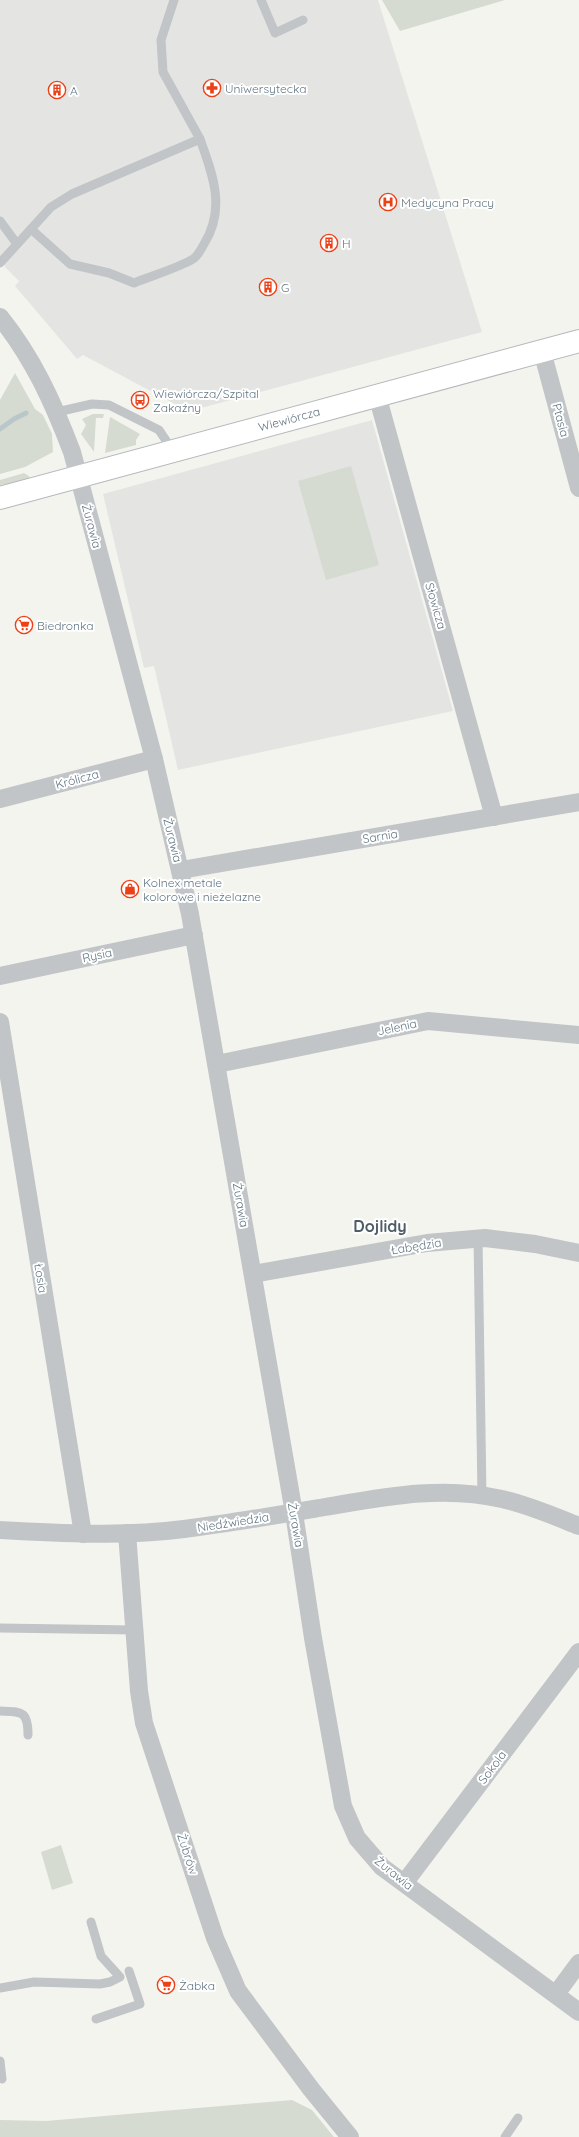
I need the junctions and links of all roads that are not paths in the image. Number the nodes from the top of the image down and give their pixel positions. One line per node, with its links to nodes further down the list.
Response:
1 (174, 0): 4 (lane)
2 (261, 0): 3 (lane)
3 (303, 20)
4 (200, 139): 6 (lane); 6 (lane)
5 (0, 222): 7 (lane)
6 (31, 229): 7 (lane)
7 (17, 244): 8 (lane)
8 (0, 263)
9 (0, 316): 13 (street, Żurawia)
10 (579, 341): 11 (street, Wiewiórcza)
11 (542, 351): 12 (street, Wiewiórcza); 14 (street, Ptasia)
12 (377, 395): 15 (street, Wiewiórcza); 22 (street, Słowicza)
13 (57, 412): 15 (lane); 16 (street, Żurawia)
14 (573, 441): 17 (street, Ptasia)
15 (173, 451): 16 (street, Wiewiórcza)
16 (80, 477): 18 (street, Wiewiórcza); 19 (street, Żurawia)
17 (579, 488)
18 (0, 498)
19 (154, 759): 20 (street, Królicza); 23 (street, Żurawia)
20 (0, 799)
21 (579, 802): 22 (street, Sarnia)
22 (494, 817): 23 (street, Sarnia)
23 (181, 870): 24 (street, Żurawia)
24 (194, 935): 25 (street, Rysia); 28 (street, Żurawia)
25 (0, 976)
26 (0, 1022): 37 (street, Łosia)
27 (579, 1035): 28 (street, Jelenia)
28 (217, 1064): 31 (street, Żurawia)
29 (478, 1238): 30 (street, Łabędzia); 31 (street, Łabędzia); 32 (lane)
30 (579, 1253)
31 (253, 1274): 33 (street, Żurawia)
32 (482, 1496): 33 (street, Niedźwiedzia); 34 (street, Niedźwiedzia)
33 (294, 1512): 36 (street, Niedźwiedzia); 43 (street, Żurawia)
34 (579, 1526)
35 (0, 1530): 37 (street, Niedźwiedzia)
36 (127, 1533): 37 (street, Niedźwiedzia); 39 (street, Żubrów)
37 (83, 1534)
38 (0, 1628): 39 (lane)
39 (135, 1630): 54 (street, Żubrów)
40 (579, 1652): 43 (street, Sokola)
41 (0, 1711): 42 (lane)
42 (28, 1735)
43 (405, 1882): 48 (street, Żurawia)
44 (91, 1922): 47 (lane)
45 (579, 1963): 48 (street)
46 (130, 1971): 50 (lane)
47 (0, 1988)
48 (556, 1994): 49 (street, Żurawia)
49 (579, 2012)
50 (96, 2020)
51 (0, 2061): 52 (lane)
52 (2, 2079)
53 (518, 2118): 55 (lane)
54 (350, 2137)
55 (505, 2137)

